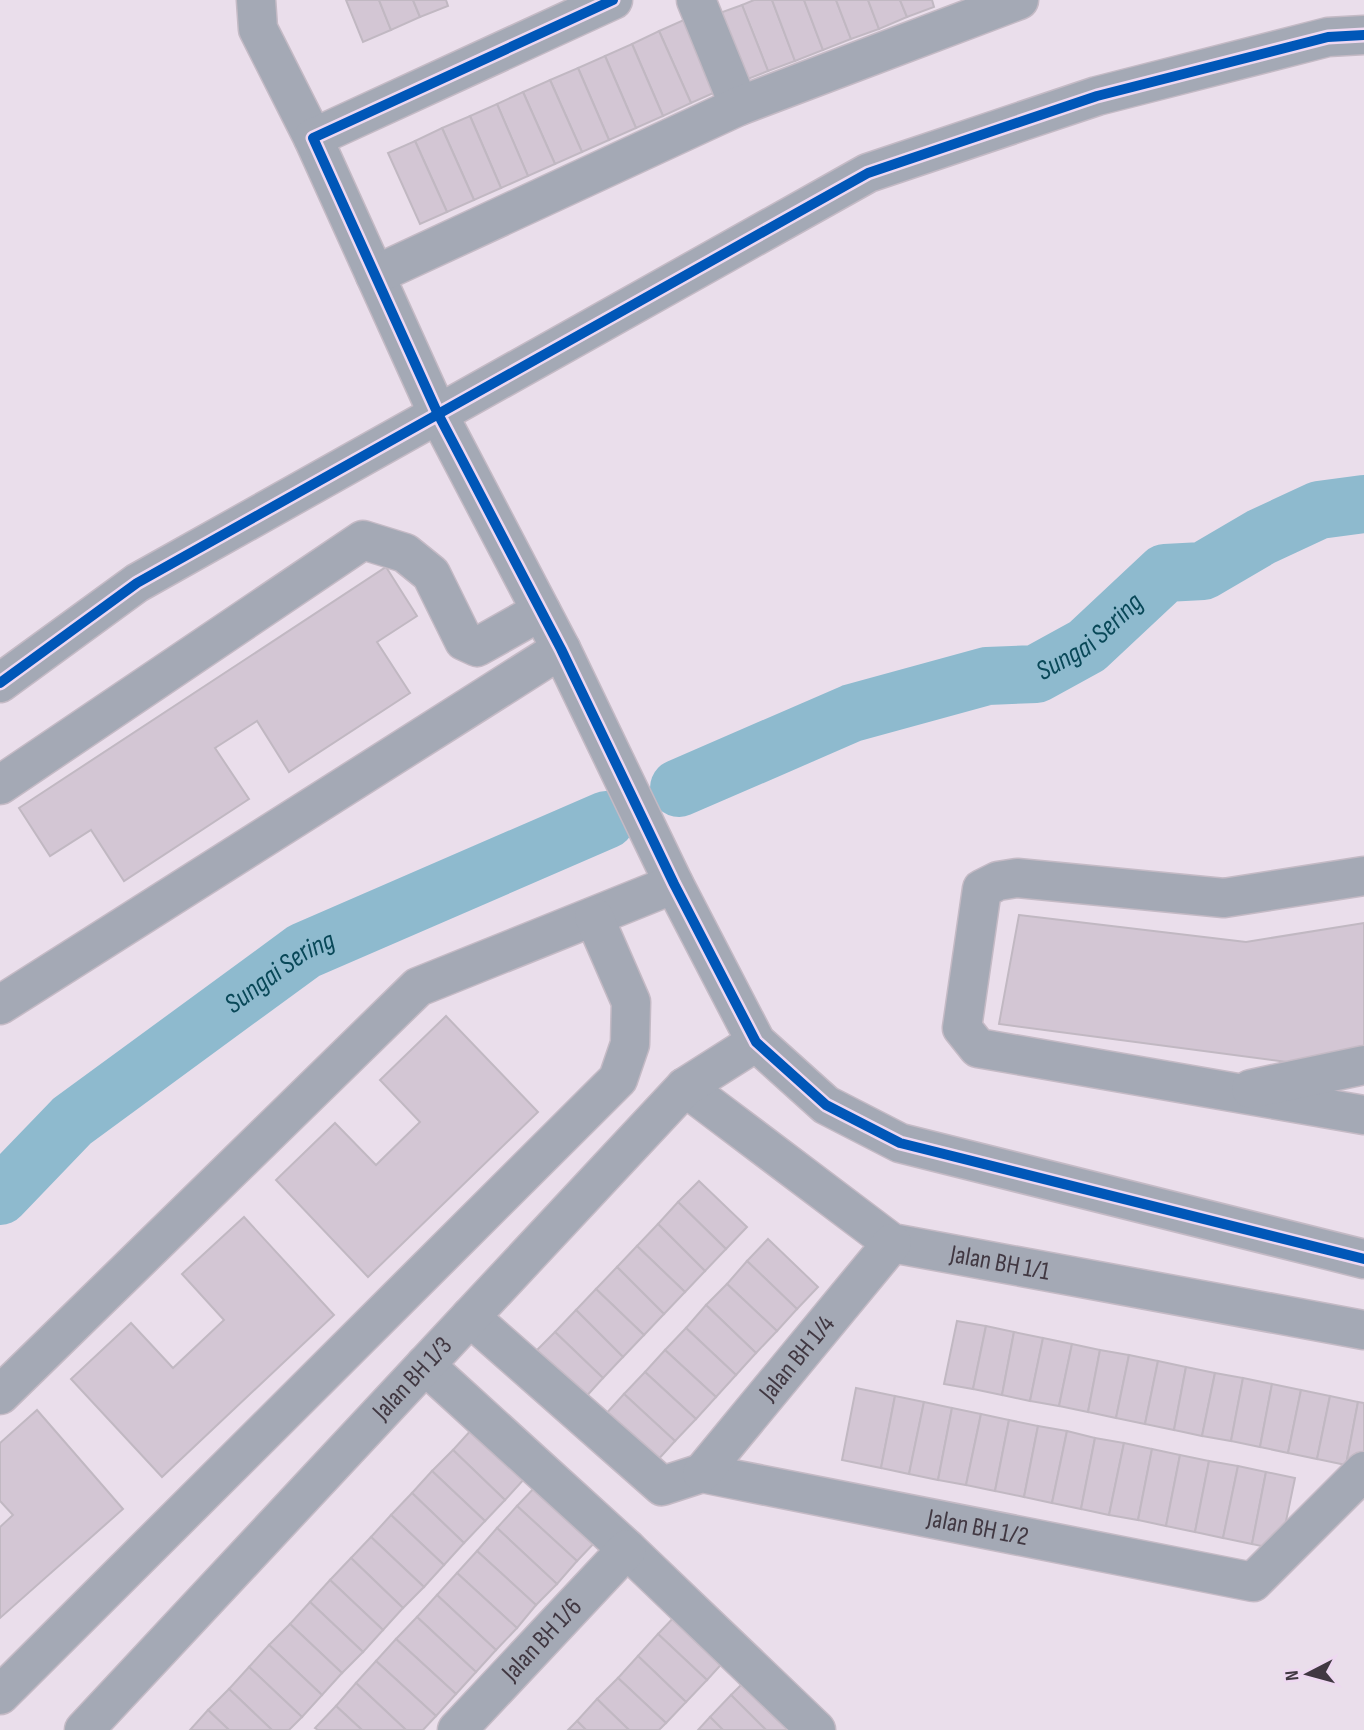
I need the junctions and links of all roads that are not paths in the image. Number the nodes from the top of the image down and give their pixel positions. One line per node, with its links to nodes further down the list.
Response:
1 (256, 0): 7 (street)
2 (613, 0): 7 (street)
3 (696, 0): 6 (street)
4 (1019, 0): 6 (street)
5 (1364, 35): 9 (street)
6 (739, 106): 8 (street)
7 (313, 138): 8 (street)
8 (375, 275): 9 (street)
9 (437, 412): 10 (street); 12 (street)
10 (541, 611): 11 (street); 13 (street)
11 (561, 649): 15 (street); 17 (street)
12 (0, 683)
13 (0, 785)
14 (1364, 876): 21 (street)
15 (674, 884): 16 (street); 18 (street)
16 (594, 916): 28 (street); 32 (street)
17 (0, 1005)
18 (756, 1042): 20 (street, Jalan BH 1/3); 24 (street)
19 (1364, 1065): 21 (street)
20 (685, 1087): 23 (street, Jalan BH 1/1); 25 (street, Jalan BH 1/3)
21 (1238, 1092): 22 (street)
22 (1364, 1115)
23 (892, 1243): 26 (street, Jalan BH 1/1); 30 (street, Jalan BH 1/4)
24 (1364, 1259)
25 (470, 1317): 27 (street, Jalan BH 1/3); 30 (street)
26 (1364, 1330)
27 (425, 1365): 31 (street); 33 (street, Jalan BH 1/3)
28 (0, 1395)
29 (1364, 1471): 30 (street, Jalan BH 1/2)
30 (702, 1473)
31 (627, 1549): 34 (street, Jalan BH 1/6); 35 (street)
32 (0, 1695)
33 (84, 1730)
34 (457, 1730)
35 (816, 1730)

